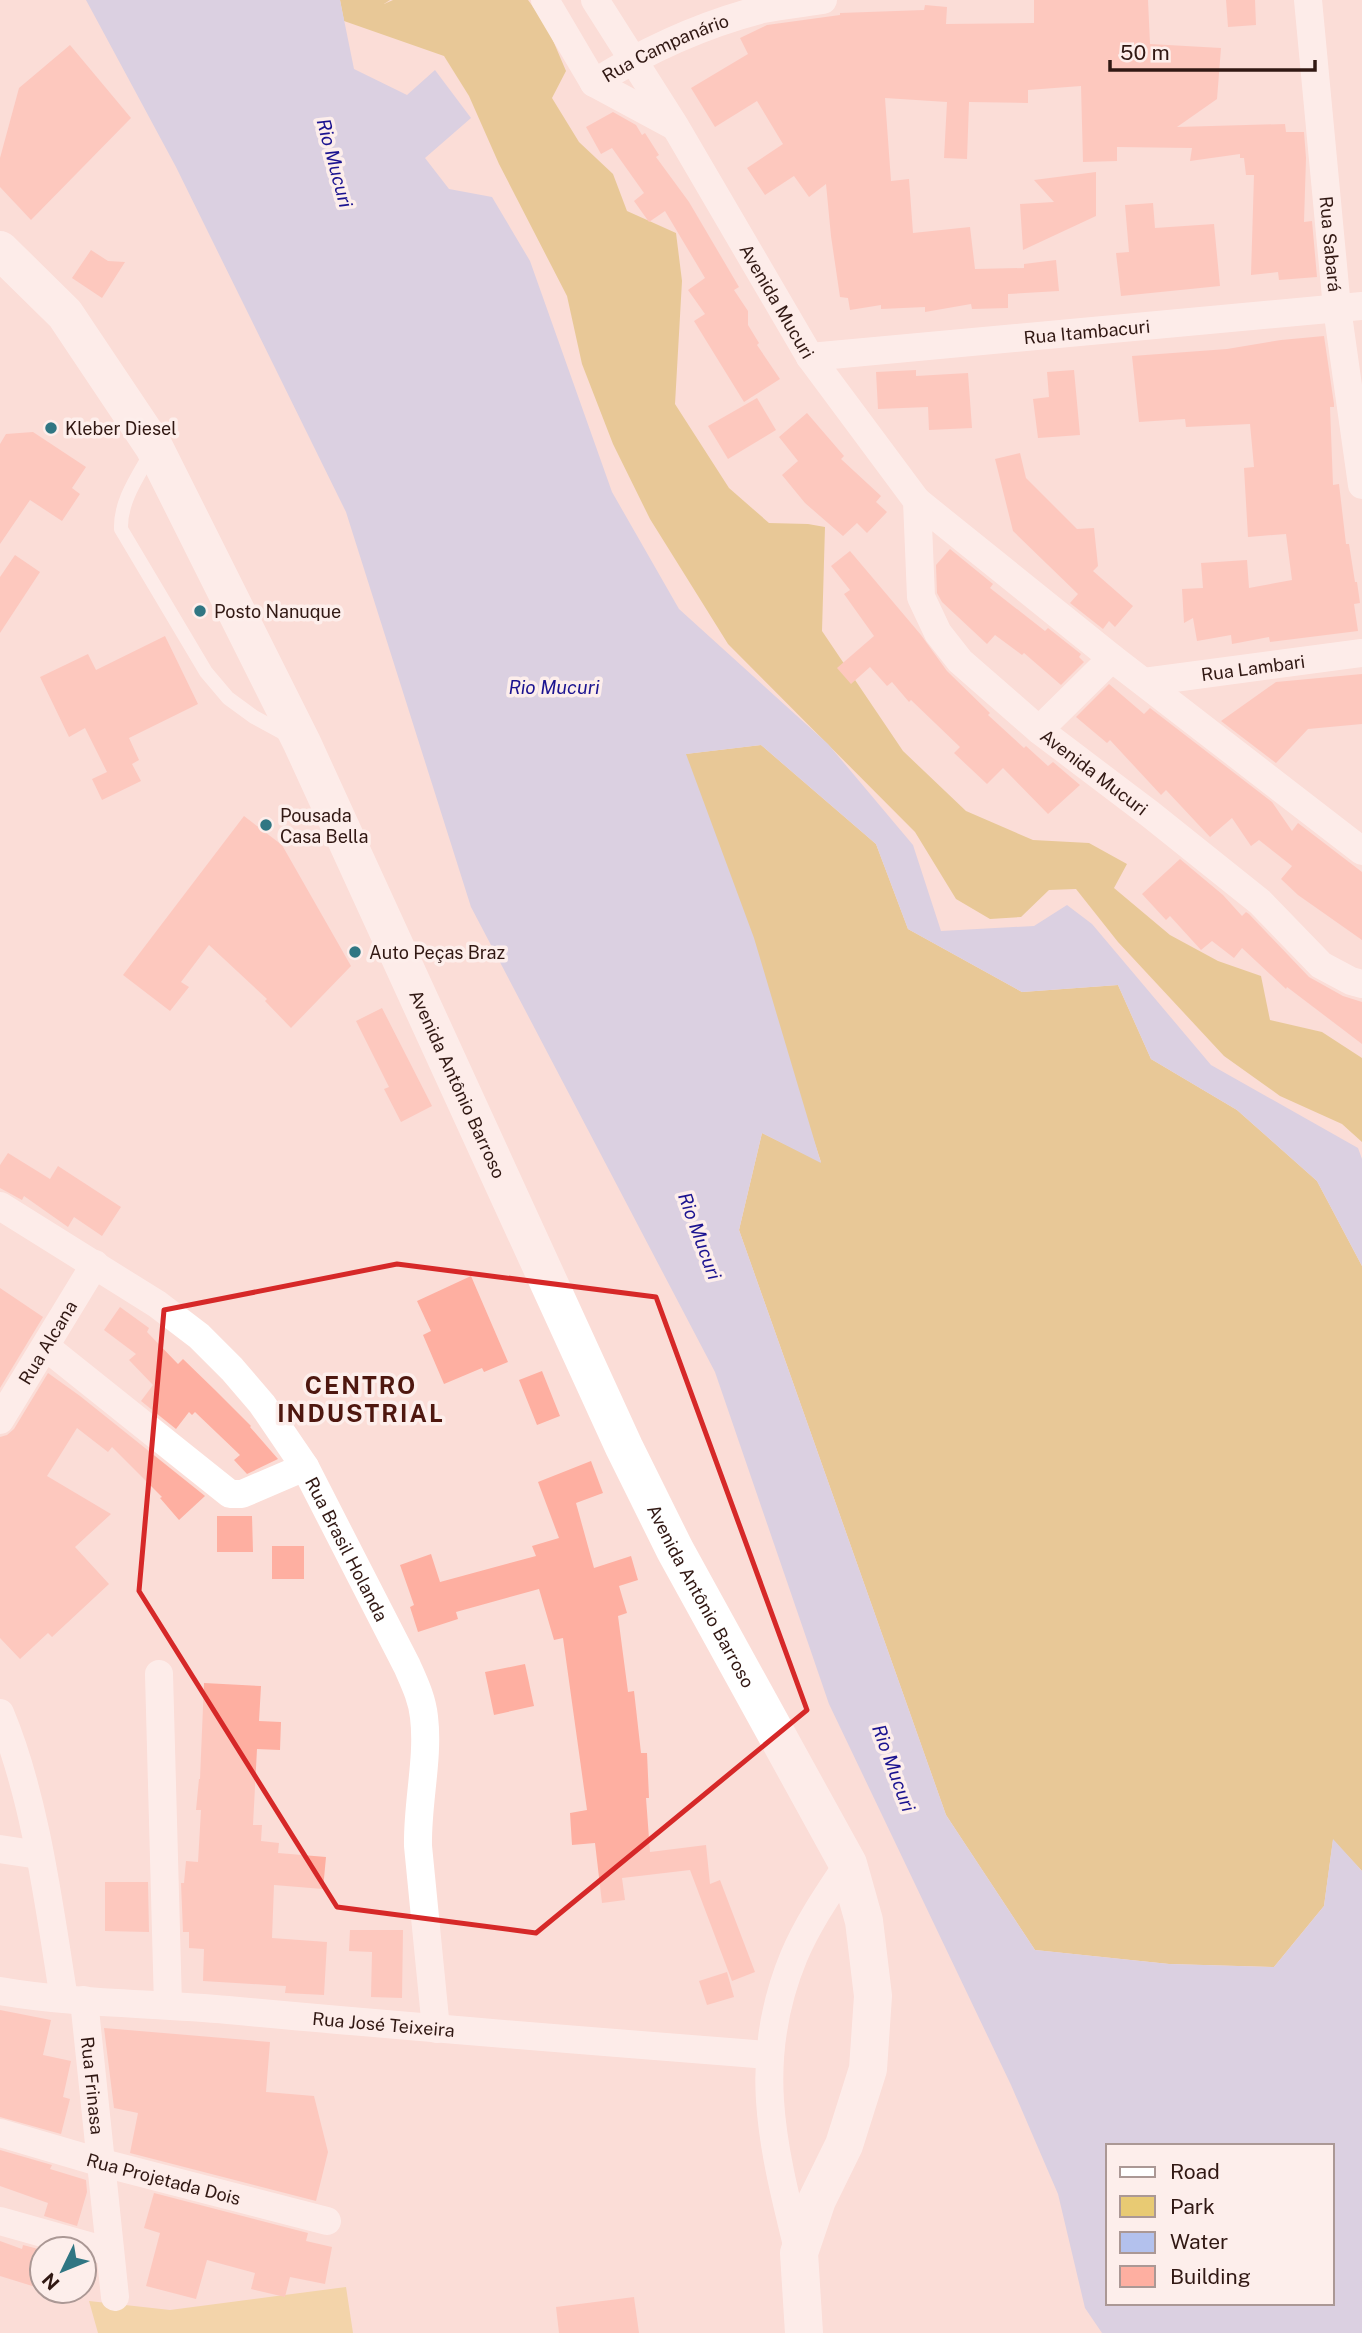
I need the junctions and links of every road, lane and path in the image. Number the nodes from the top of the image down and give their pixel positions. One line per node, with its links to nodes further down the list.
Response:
1 (545, 0): 6 (street)
2 (595, 0): 5 (street, Avenida Mucuri)
3 (822, 0): 5 (street, Rua Campanário)
4 (1308, 0): 9 (street, Rua Sabará)
5 (631, 60): 6 (street, Rua Campanário); 7 (street, Avenida Mucuri)
6 (594, 83): 7 (street)
7 (674, 126): 10 (street, Avenida Mucuri)
8 (0, 250): 11 (main road, Avenida Antônio Barroso)
9 (1350, 307): 10 (street, Rua Itambacuri); 12 (street, Rua Sabará)
10 (810, 357): 13 (street, Avenida Mucuri)
11 (154, 447): 18 (main road, Avenida Antônio Barroso); 18 (lane)
12 (1362, 485)
13 (917, 501): 15 (street, Avenida Mucuri); 17 (street, Avenida Mucuri)
14 (1362, 653): 16 (street, Rua Lambari)
15 (1112, 658): 16 (street, Avenida Mucuri); 17 (street)
16 (1144, 682): 19 (street, Avenida Mucuri)
17 (1039, 730): 20 (street, Avenida Mucuri)
18 (302, 743): 30 (main road, Avenida Antônio Barroso)
19 (1362, 851)
20 (1362, 984)
21 (4, 1213): 22 (street, Rua Brasil Holanda)
22 (95, 1264): 23 (street, Rua Alcana); 25 (street, Rua Brasil Holanda)
23 (46, 1347): 24 (street, Rua Alcana); 25 (street)
24 (0, 1420)
25 (305, 1467): 34 (street, Rua Brasil Holanda)
26 (159, 1674): 33 (street)
27 (0, 1713): 29 (street, Rua Frinasa)
28 (0, 1849): 29 (street)
29 (39, 1855): 32 (street, Rua Frinasa)
30 (848, 1864): 35 (street); 41 (main road, Avenida Antônio Barroso)
31 (0, 1991): 32 (street, Rua José Teixeira)
32 (74, 2000): 33 (street, Rua José Teixeira); 37 (street, Rua Frinasa)
33 (169, 2005): 34 (street, Rua José Teixeira)
34 (436, 2029): 35 (street, Rua José Teixeira)
35 (768, 2055): 41 (street)
36 (0, 2133): 37 (street, Rua Projetada Dois)
37 (99, 2162): 39 (street, Rua Projetada Dois); 40 (street, Rua Frinasa)
38 (0, 2221): 40 (street)
39 (327, 2221)
40 (110, 2252): 42 (street, Rua Frinasa)
41 (799, 2253): 43 (main road)
42 (114, 2297)
43 (804, 2333)

